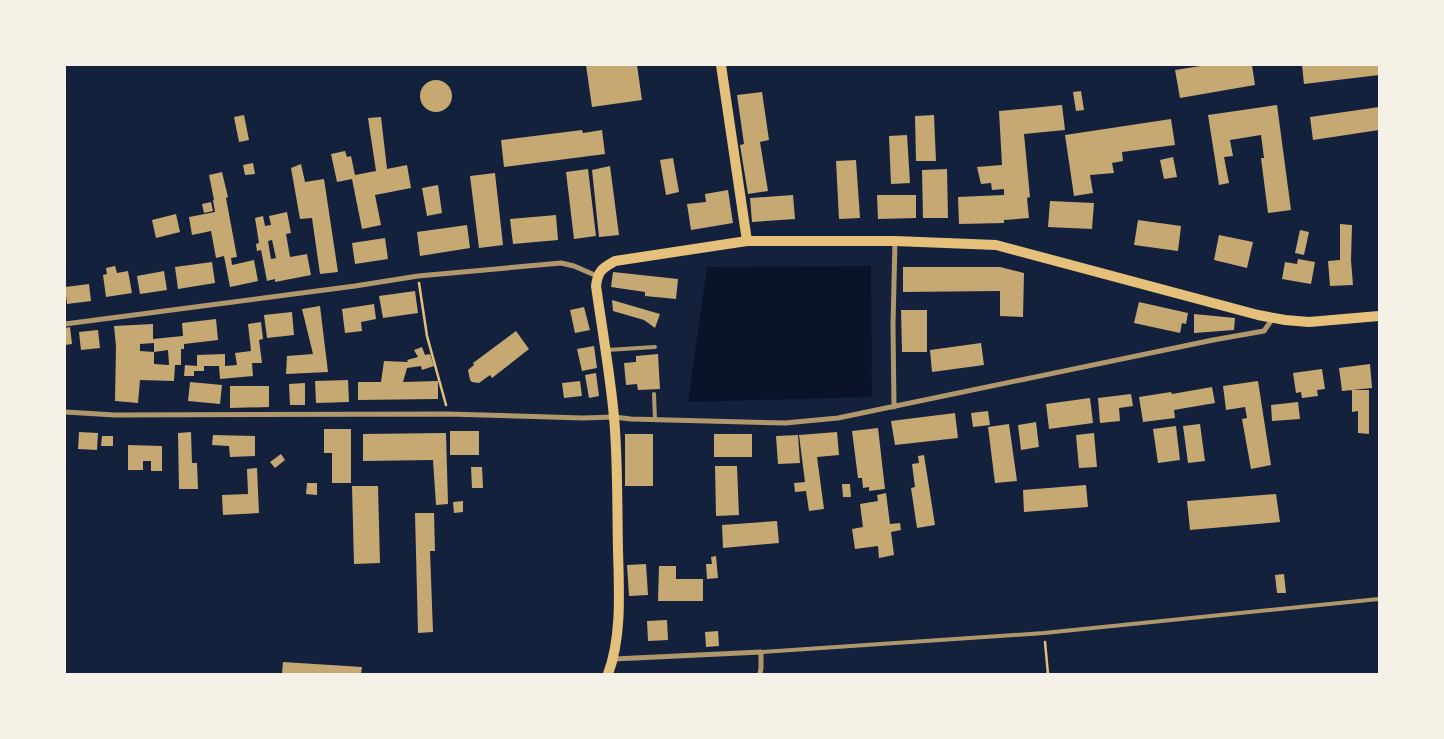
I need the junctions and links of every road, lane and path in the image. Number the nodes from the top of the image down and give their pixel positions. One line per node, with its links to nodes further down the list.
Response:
1 (721, 65): 3 (main road)
2 (894, 240): 3 (main road); 7 (main road); 12 (street)
3 (747, 241): 5 (main road)
4 (418, 276): 5 (street); 8 (street); 14 (path)
5 (597, 276): 10 (main road)
6 (1379, 316): 7 (main road)
7 (1274, 318): 12 (street)
8 (65, 324)
9 (655, 347): 10 (lane)
10 (605, 350): 15 (main road)
11 (654, 394): 16 (lane)
12 (894, 407): 16 (street)
13 (65, 412): 14 (street)
14 (448, 414): 15 (street)
15 (614, 417): 16 (street); 20 (main road)
16 (655, 420)
17 (1379, 599): 18 (lane)
18 (1044, 632): 19 (lane); 23 (path)
19 (761, 652): 20 (street); 22 (street)
20 (614, 659): 21 (main road)
21 (608, 674)
22 (760, 674)
23 (1048, 674)

